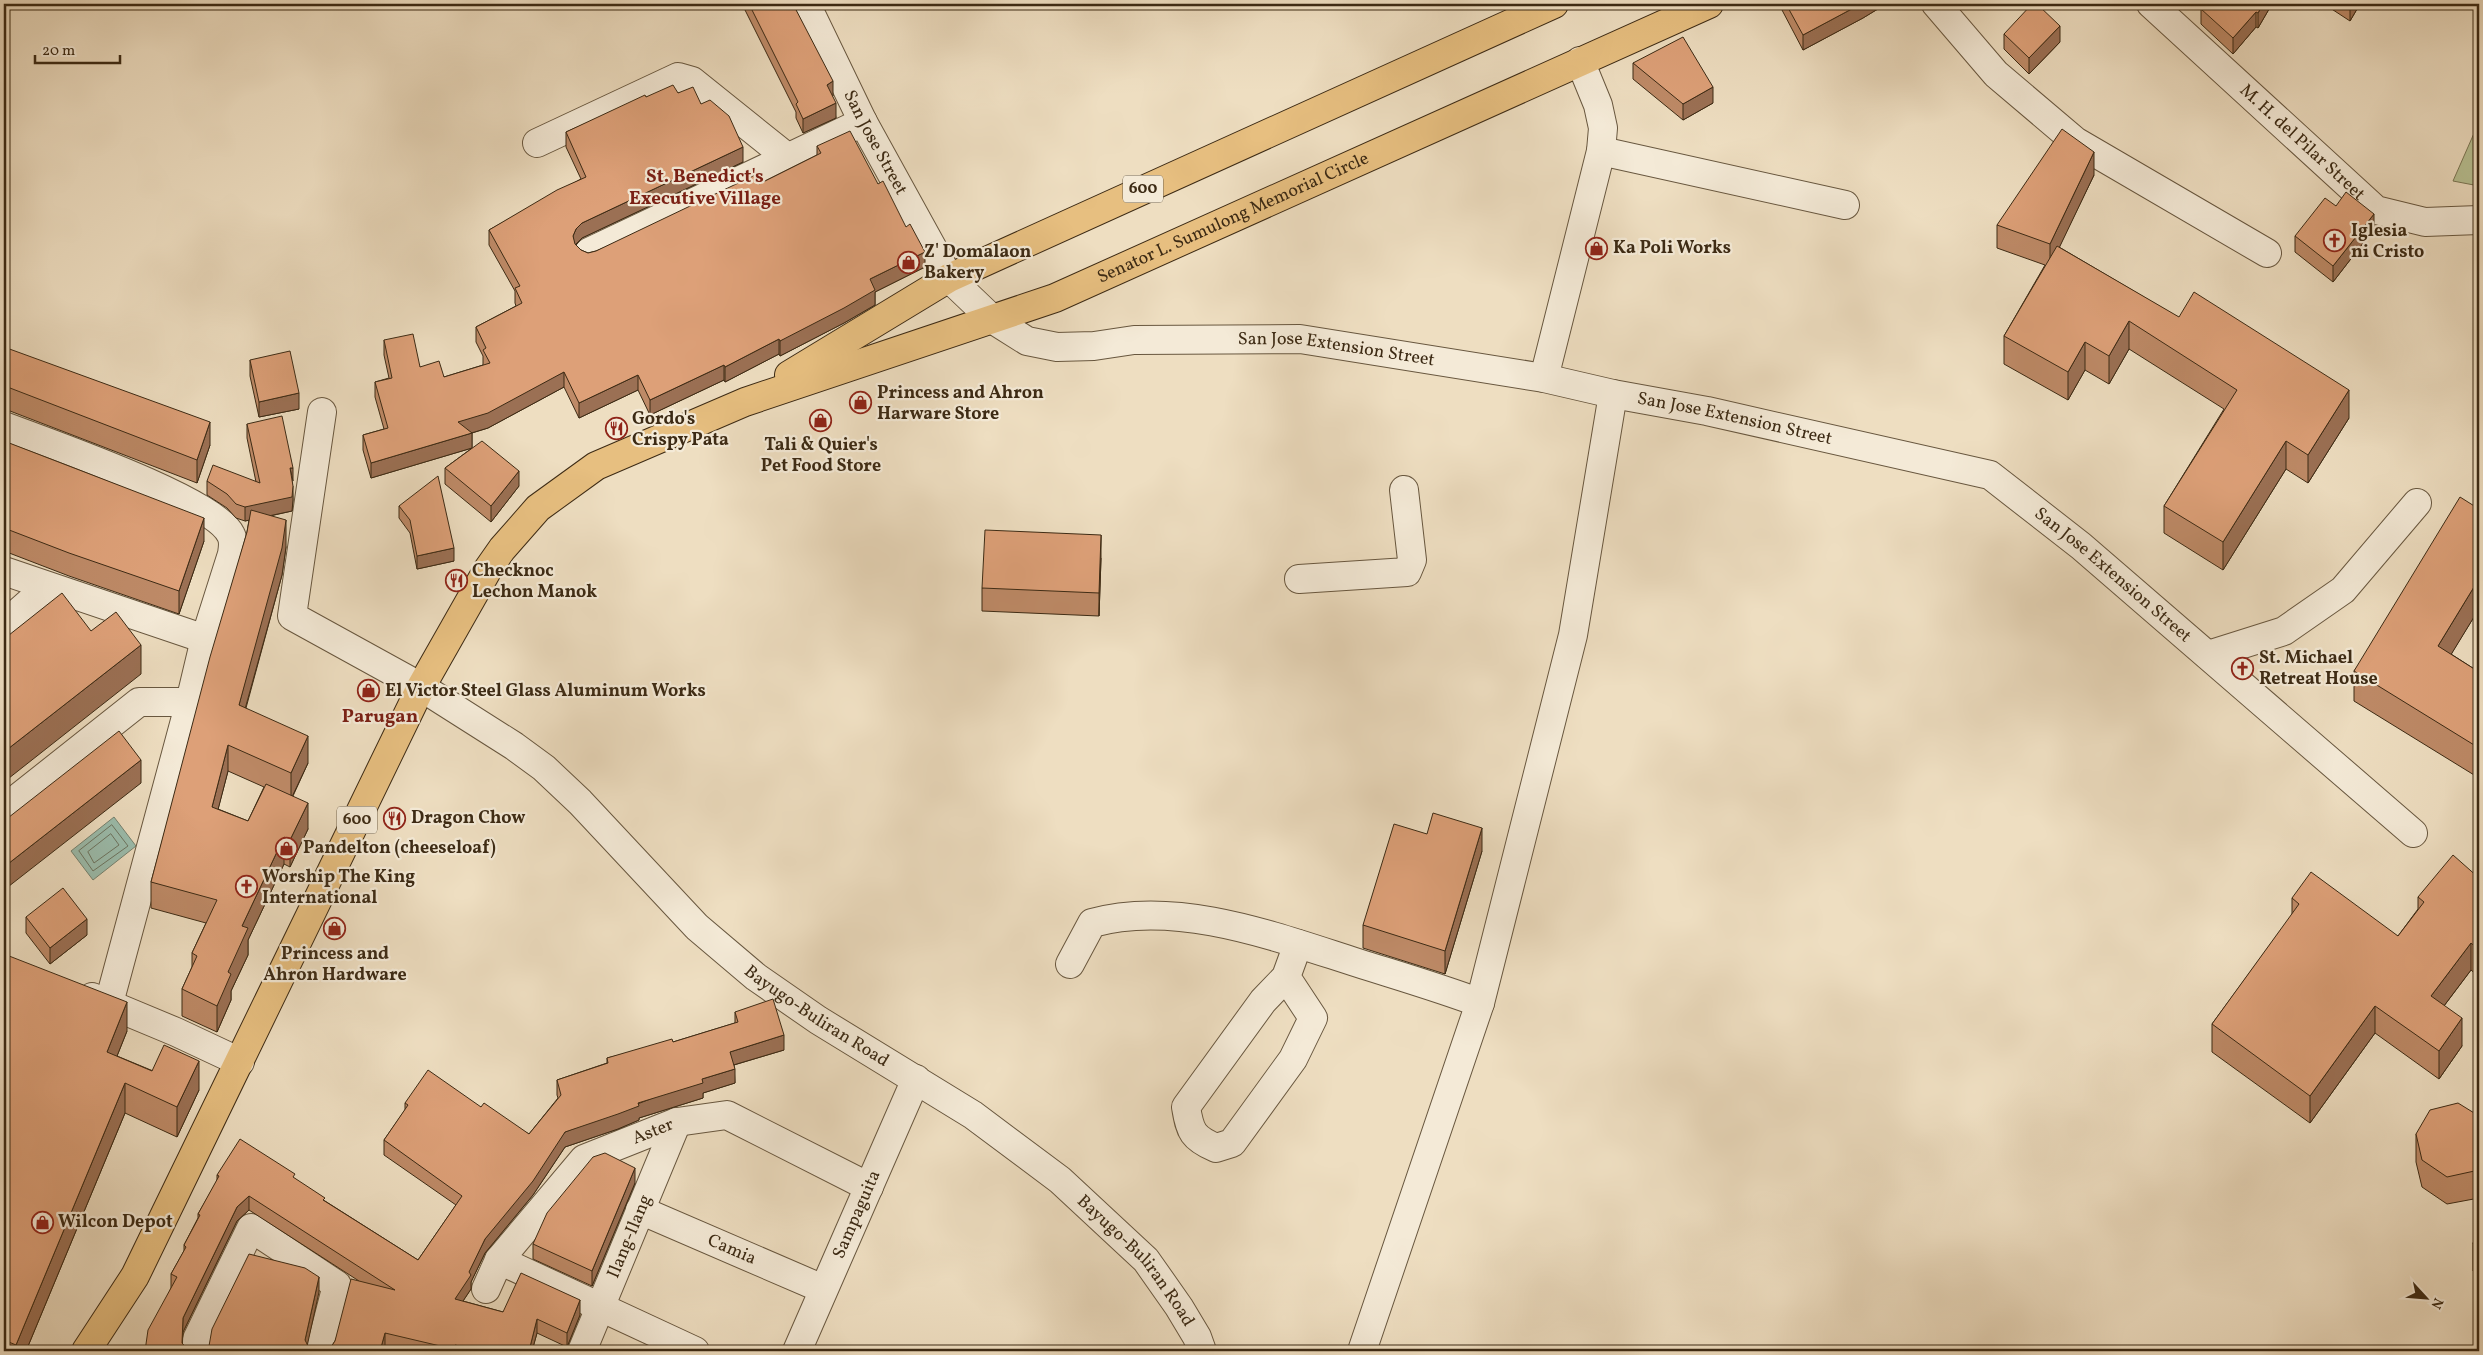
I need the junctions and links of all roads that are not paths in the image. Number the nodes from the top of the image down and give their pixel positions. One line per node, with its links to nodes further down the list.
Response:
1 (806, 4): 7 (street, San Jose Street)
2 (1554, 4): 15 (main road, Senator L. Sumulong Memorial Circle / 600)
3 (1708, 4): 6 (main road, Senator L. Sumulong Memorial Circle / 600)
4 (1936, 4): 14 (street)
5 (2151, 4): 12 (street, M. H. del Pilar Street)
6 (1580, 61): 9 (street); 16 (main road, Senator L. Sumulong Memorial Circle / 600)
7 (864, 122): 10 (street); 15 (street, San Jose Street)
8 (537, 143): 10 (street)
9 (1601, 151): 11 (street); 17 (street)
10 (788, 158): 13 (street)
11 (1845, 205)
12 (2479, 220)
13 (590, 252)
14 (2267, 253)
15 (949, 278): 16 (street, San Jose Extension Street); 19 (main road, Senator L. Sumulong Memorial Circle / 600)
16 (992, 319): 17 (street, San Jose Extension Street); 19 (main road, Senator L. Sumulong Memorial Circle / 600)
17 (1544, 378): 18 (street, San Jose Extension Street)
18 (1613, 394): 29 (street, San Jose Extension Street); 38 (street)
19 (745, 402): 30 (main road, Senator L. Sumulong Memorial Circle / 600)
20 (322, 412): 30 (street, Bayugo-Buliran Road)
21 (4, 426): 28 (street)
22 (1404, 490): 25 (street)
23 (2417, 504): 29 (street)
24 (4, 571): 26 (street)
25 (1299, 579)
26 (48, 587): 27 (street); 28 (street)
27 (4, 625)
28 (205, 639): 31 (street)
29 (2208, 655): 33 (street, San Jose Extension Street)
30 (420, 687): 40 (main road, Senator L. Sumulong Memorial Circle / 600); 41 (street, Bayugo-Buliran Road)
31 (190, 702): 32 (street); 39 (street)
32 (4, 809)
33 (2412, 834)
34 (1298, 944): 35 (street); 36 (street); 38 (street)
35 (1070, 964)
36 (1286, 977): 36 (street)
37 (65, 987): 39 (street)
38 (1480, 1003): 56 (street)
39 (109, 1004): 40 (street)
40 (240, 1062): 49 (main road, Senator L. Sumulong Memorial Circle / 600)
41 (916, 1079): 43 (street, Sampaguita); 55 (street, Bayugo-Buliran Road)
42 (677, 1122): 43 (street, Aster); 44 (street, Ilang-Ilang); 45 (street, Aster)
43 (869, 1187): 47 (street, Sampaguita)
44 (640, 1210): 47 (street, Camia); 48 (street, Ilang-Ilang)
45 (499, 1260): 46 (street, Aster); 48 (street)
46 (486, 1289)
47 (823, 1289): 54 (street, Sampaguita)
48 (600, 1307): 52 (street, Ilang-Ilang); 53 (street)
49 (86, 1351)
50 (196, 1351): 51 (street)
51 (320, 1351)
52 (582, 1351)
53 (695, 1351)
54 (797, 1351)
55 (1202, 1351)
56 (1362, 1351)

